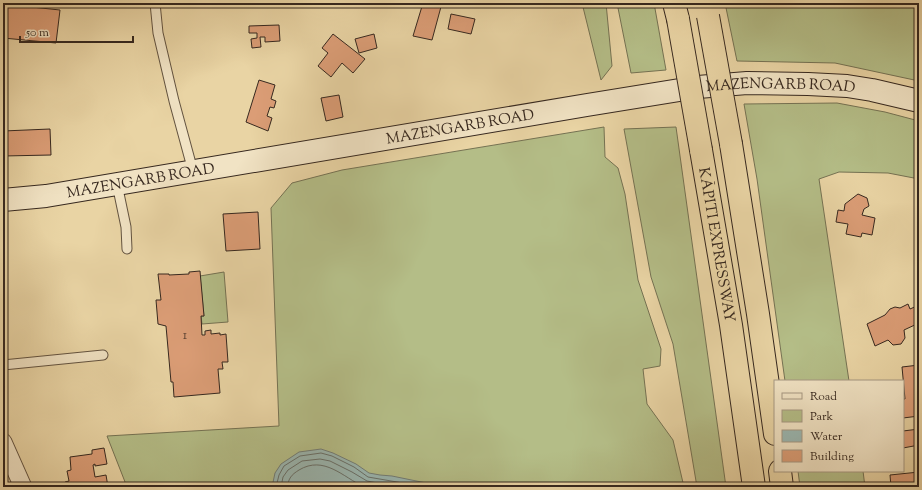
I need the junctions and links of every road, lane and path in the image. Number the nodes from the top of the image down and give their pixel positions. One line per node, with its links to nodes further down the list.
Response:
1 (155, 3): 5 (lane)
2 (706, 10): 11 (highway, KĀPITI EXPRESSWAY, bridge)
3 (676, 11): 15 (highway, KĀPITI EXPRESSWAY, bridge)
4 (919, 100): 5 (main road, MAZENGARB ROAD)
5 (193, 171): 6 (main road, MAZENGARB ROAD)
6 (117, 183): 7 (main road, MAZENGARB ROAD); 8 (lane)
7 (3, 200)
8 (127, 249)
9 (103, 355): 10 (lane)
10 (3, 365)
11 (774, 427)
12 (3, 442): 14 (street)
13 (780, 472): 16 (highway)
14 (23, 487)
15 (754, 487)
16 (782, 487)

